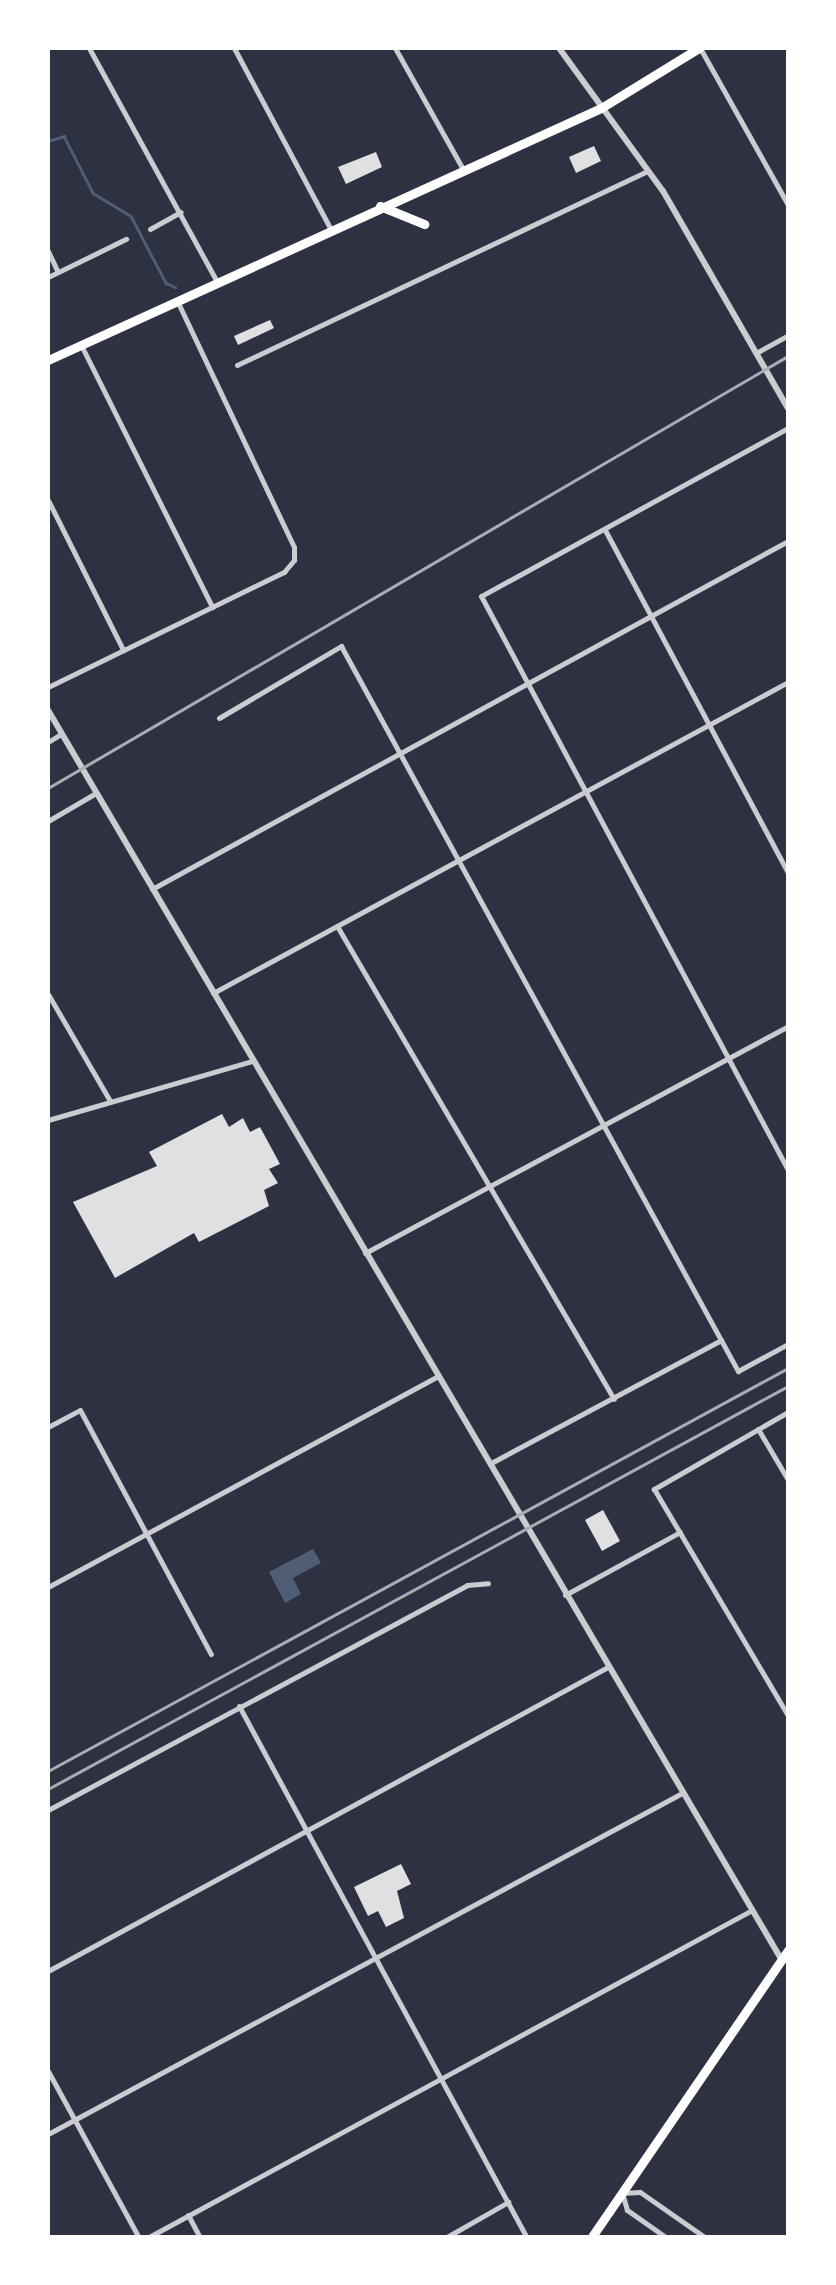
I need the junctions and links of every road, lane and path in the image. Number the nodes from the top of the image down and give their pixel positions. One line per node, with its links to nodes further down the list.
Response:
1 (89, 48): 11 (street)
2 (234, 48): 13 (street)
3 (395, 48): 7 (street)
4 (558, 48): 6 (street)
5 (700, 48): 6 (main road); 9 (street)
6 (601, 108): 7 (main road); 8 (street)
7 (463, 169): 10 (main road)
8 (648, 170): 23 (street); 25 (street)
9 (788, 205)
10 (380, 206): 12 (main road); 13 (main road)
11 (181, 212): 14 (street); 19 (street)
12 (424, 224)
13 (330, 228): 19 (main road)
14 (150, 229)
15 (126, 239): 17 (street)
16 (48, 251): 17 (street)
17 (58, 272): 18 (street)
18 (48, 277)
19 (216, 280): 20 (main road)
20 (176, 298): 22 (main road); 31 (street)
21 (788, 335): 23 (street)
22 (81, 344): 24 (main road); 31 (street)
23 (756, 353): 26 (street)
24 (48, 360)
25 (237, 365)
26 (788, 408)
27 (788, 428): 29 (street)
28 (48, 500): 33 (street)
29 (605, 530): 32 (street); 34 (street)
30 (788, 540): 32 (street)
31 (212, 607): 33 (street)
32 (651, 617): 34 (street); 39 (street)
33 (123, 650): 36 (street)
34 (530, 682): 42 (street); 43 (street)
35 (788, 682): 39 (street)
36 (48, 687)
37 (48, 710): 40 (street)
38 (219, 718): 42 (street)
39 (708, 725): 43 (street); 47 (street)
40 (61, 734): 41 (street); 44 (street)
41 (48, 742)
42 (405, 752): 46 (street); 48 (street)
43 (584, 792): 46 (street); 53 (street)
44 (96, 793): 45 (street); 48 (street)
45 (48, 821)
46 (460, 859): 49 (street); 57 (street)
47 (788, 873)
48 (152, 888): 50 (street)
49 (337, 926): 50 (street); 59 (street)
50 (213, 993): 54 (street)
51 (48, 994): 55 (street)
52 (788, 1026): 53 (street)
53 (728, 1058): 57 (street); 58 (street)
54 (252, 1060): 55 (street); 60 (street)
55 (110, 1101): 56 (street)
56 (48, 1120)
57 (604, 1124): 59 (street); 61 (street)
58 (788, 1170)
59 (487, 1183): 60 (street); 64 (street)
60 (364, 1252): 63 (street)
61 (721, 1340): 62 (street); 64 (street)
62 (788, 1344)
63 (437, 1377): 68 (street); 71 (street)
64 (614, 1399): 68 (street)
65 (788, 1412): 67 (street)
66 (48, 1427): 71 (street)
67 (758, 1429): 69 (street); 70 (street)
68 (488, 1464): 74 (street)
69 (788, 1480)
70 (680, 1532): 74 (street); 78 (street)
71 (146, 1534): 73 (street); 75 (street)
72 (488, 1583): 77 (street)
73 (48, 1588)
74 (565, 1595): 76 (street)
75 (211, 1654)
76 (608, 1667): 79 (street); 81 (street)
77 (239, 1706): 80 (street); 81 (street)
78 (788, 1716)
79 (682, 1793): 82 (street); 85 (street)
80 (48, 1810)
81 (308, 1831): 85 (street); 86 (street)
82 (752, 1910): 84 (street); 88 (street)
83 (788, 1950): 84 (main road)
84 (782, 1960): 91 (main road)
85 (377, 1961): 88 (street); 89 (street)
86 (48, 1970)
87 (48, 2070): 89 (street)
88 (440, 2078): 92 (street); 93 (street)
89 (75, 2119): 90 (street); 94 (street)
90 (48, 2134)
91 (622, 2193): 98 (main road); 99 (street); 100 (street)
92 (508, 2202): 96 (street); 97 (street)
93 (188, 2214): 94 (street); 95 (street)
94 (143, 2238)
95 (200, 2238)
96 (445, 2238)
97 (527, 2238)
98 (591, 2238)
99 (668, 2238)
100 (706, 2238)

